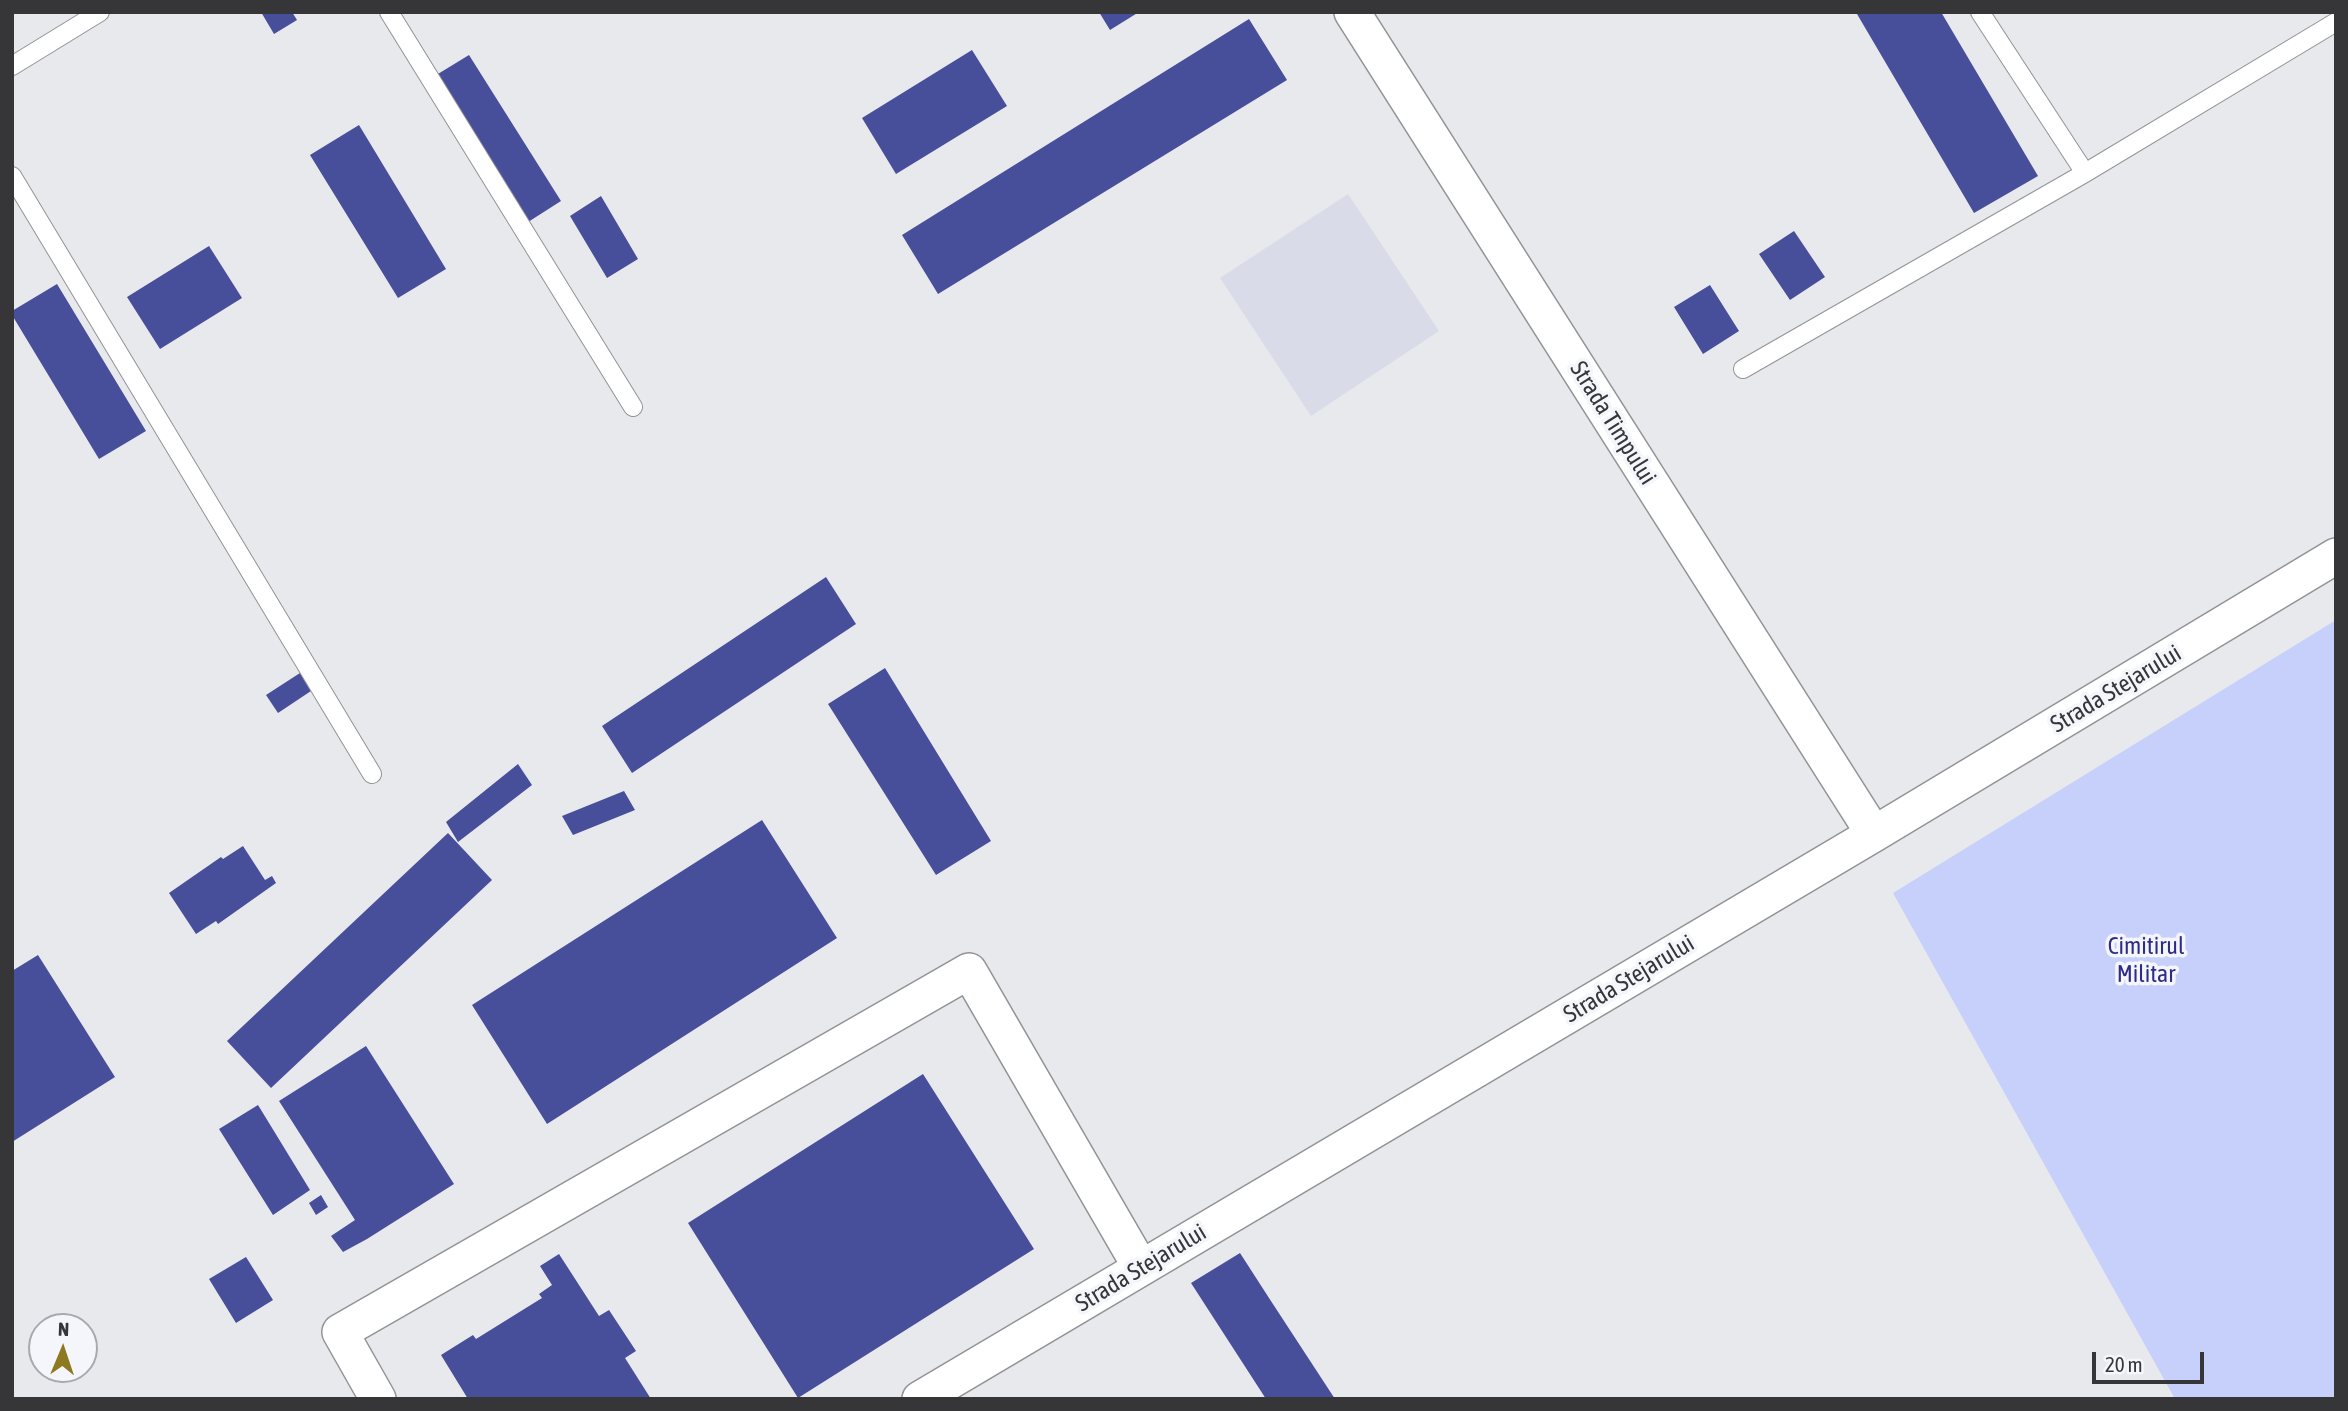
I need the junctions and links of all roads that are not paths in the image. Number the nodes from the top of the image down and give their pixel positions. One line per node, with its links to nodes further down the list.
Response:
1 (100, 12): 6 (lane)
2 (388, 12): 10 (lane)
3 (1352, 12): 13 (street, Strada Timpului)
4 (1980, 12): 7 (lane)
5 (2336, 22): 7 (lane)
6 (12, 66)
7 (2085, 173): 9 (lane)
8 (12, 176): 12 (lane)
9 (1743, 369)
10 (633, 407)
11 (2336, 556): 13 (street, Strada Stejarului)
12 (372, 774)
13 (1874, 834): 14 (street, Strada Stejarului)
14 (1141, 1268): 15 (street); 16 (street, Strada Stejarului)
15 (378, 1399)
16 (920, 1399)

